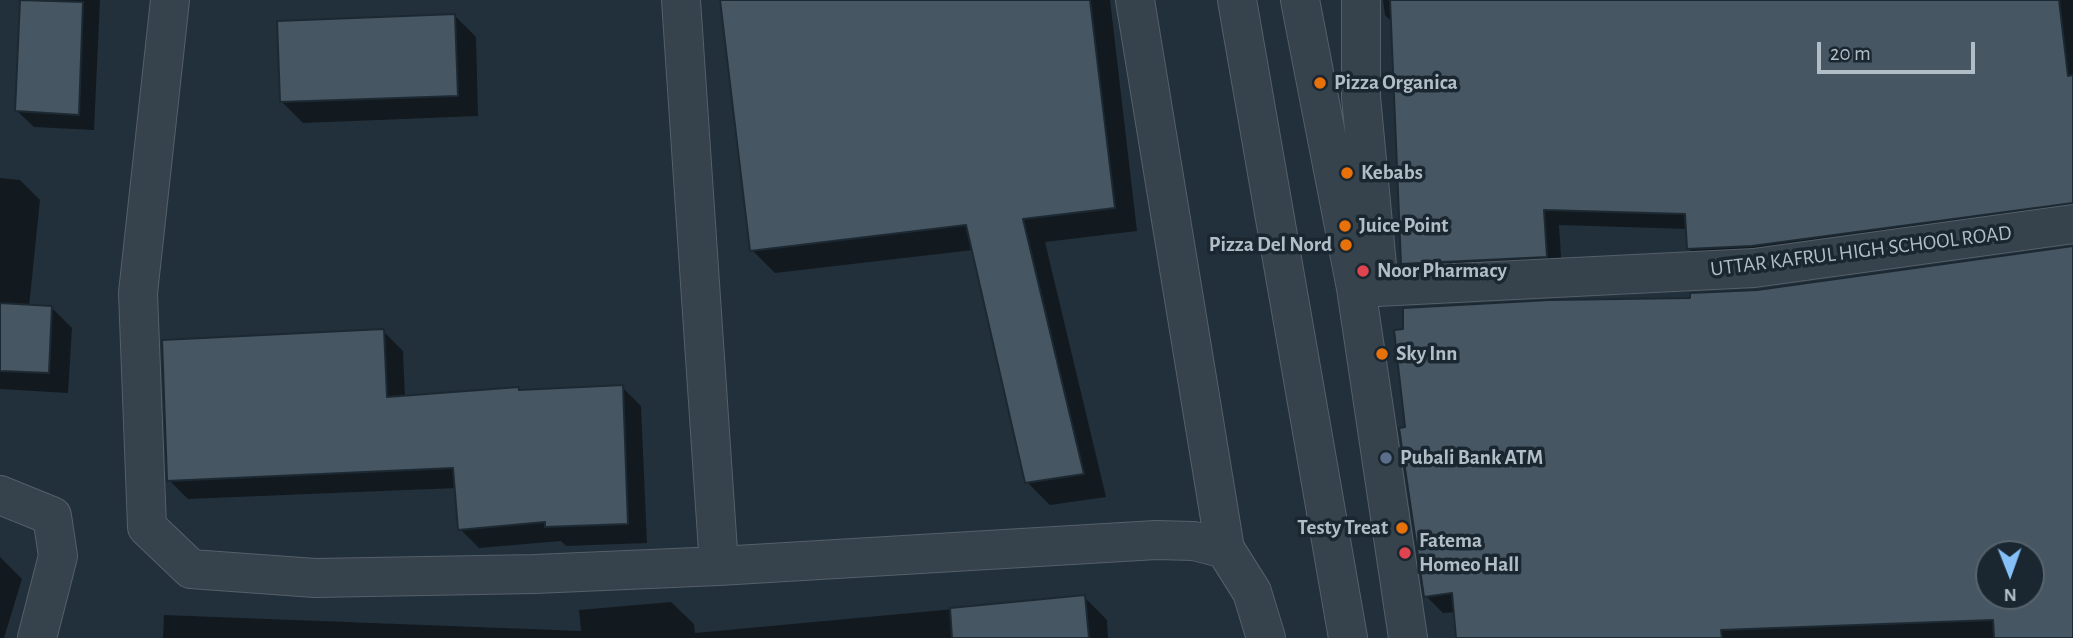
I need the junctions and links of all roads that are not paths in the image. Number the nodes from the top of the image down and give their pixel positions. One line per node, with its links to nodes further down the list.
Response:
1 (170, 0): 11 (street)
2 (681, 0): 11 (street)
3 (1135, 0): 10 (street)
4 (1237, 0): 14 (street)
5 (1300, 0): 8 (street)
6 (1361, 0): 8 (street)
7 (2073, 224): 8 (street, UTTAR KAFRUL HIGH SCHOOL ROAD)
8 (1367, 287): 15 (street)
9 (0, 495): 12 (street)
10 (1225, 550): 11 (street); 13 (street)
11 (719, 566)
12 (37, 638)
13 (1266, 638)
14 (1348, 638)
15 (1408, 638)

